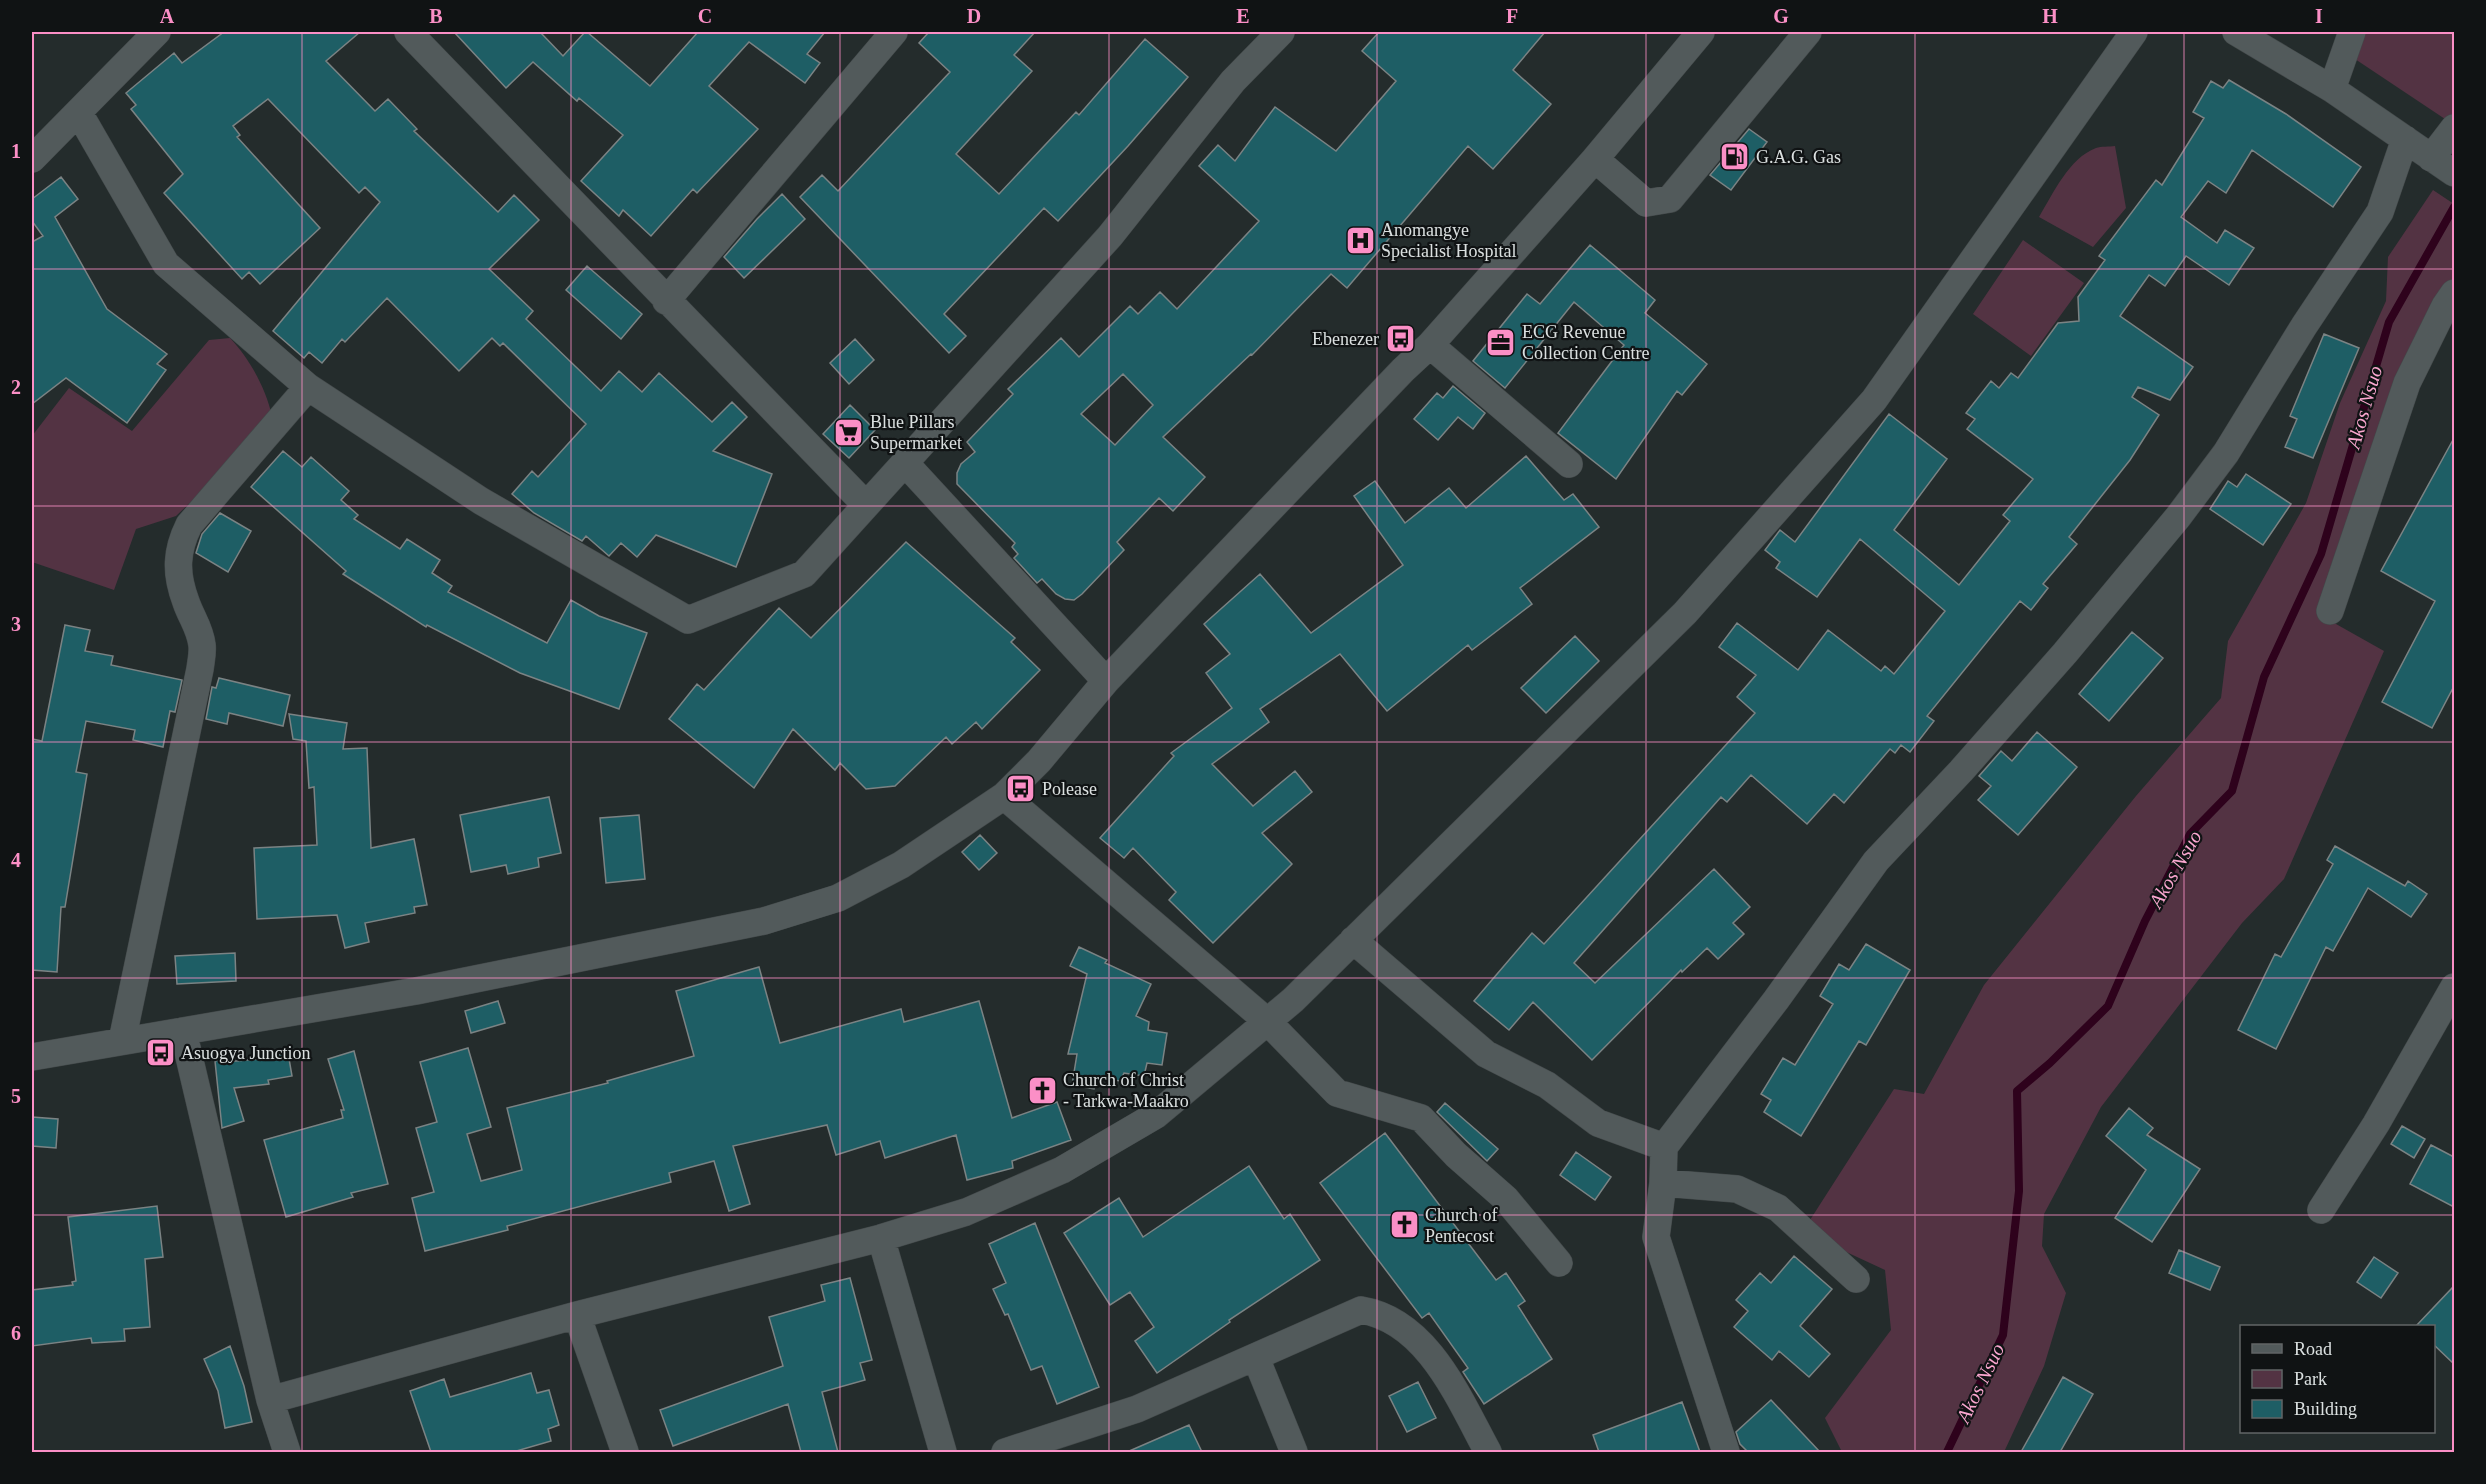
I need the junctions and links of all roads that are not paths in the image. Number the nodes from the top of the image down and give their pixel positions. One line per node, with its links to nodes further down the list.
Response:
1 (157, 32): 11 (street)
2 (408, 32): 18 (street)
3 (894, 32): 18 (street)
4 (1281, 32): 21 (street)
5 (1808, 32): 15 (street)
6 (2134, 32): 27 (street)
7 (2236, 32): 10 (street)
8 (2352, 32): 10 (street)
9 (1693, 34): 15 (street)
10 (2332, 89): 13 (street)
11 (79, 113): 14 (street); 20 (street)
12 (2454, 128): 16 (street)
13 (2404, 139): 16 (street); 34 (street)
14 (32, 159)
15 (1595, 159): 19 (street)
16 (2443, 166)
17 (2454, 293): 24 (street)
18 (666, 301): 23 (street)
19 (1430, 345): 22 (street); 25 (street)
20 (309, 387): 23 (street); 32 (street)
21 (905, 463): 23 (street); 25 (street)
22 (1569, 464)
23 (865, 504)
24 (2330, 611)
25 (1106, 681): 26 (street)
26 (1004, 796): 30 (street); 31 (street)
27 (1353, 940): 30 (street); 34 (street)
28 (2454, 987): 29 (street)
29 (2447, 1018): 36 (street)
30 (1268, 1022): 37 (street); 38 (street)
31 (183, 1031): 32 (street); 42 (street)
32 (123, 1041): 33 (street)
33 (32, 1057)
34 (1664, 1147): 35 (street)
35 (1663, 1184): 39 (street); 49 (street)
36 (2321, 1210)
37 (881, 1238): 40 (street); 45 (street)
38 (1559, 1263)
39 (1856, 1279)
40 (577, 1315): 42 (street); 44 (street)
41 (1256, 1358): 46 (street); 47 (street); 48 (street)
42 (270, 1400): 43 (street)
43 (286, 1452)
44 (625, 1452)
45 (944, 1452)
46 (1005, 1452)
47 (1294, 1452)
48 (1488, 1452)
49 (1726, 1452)

